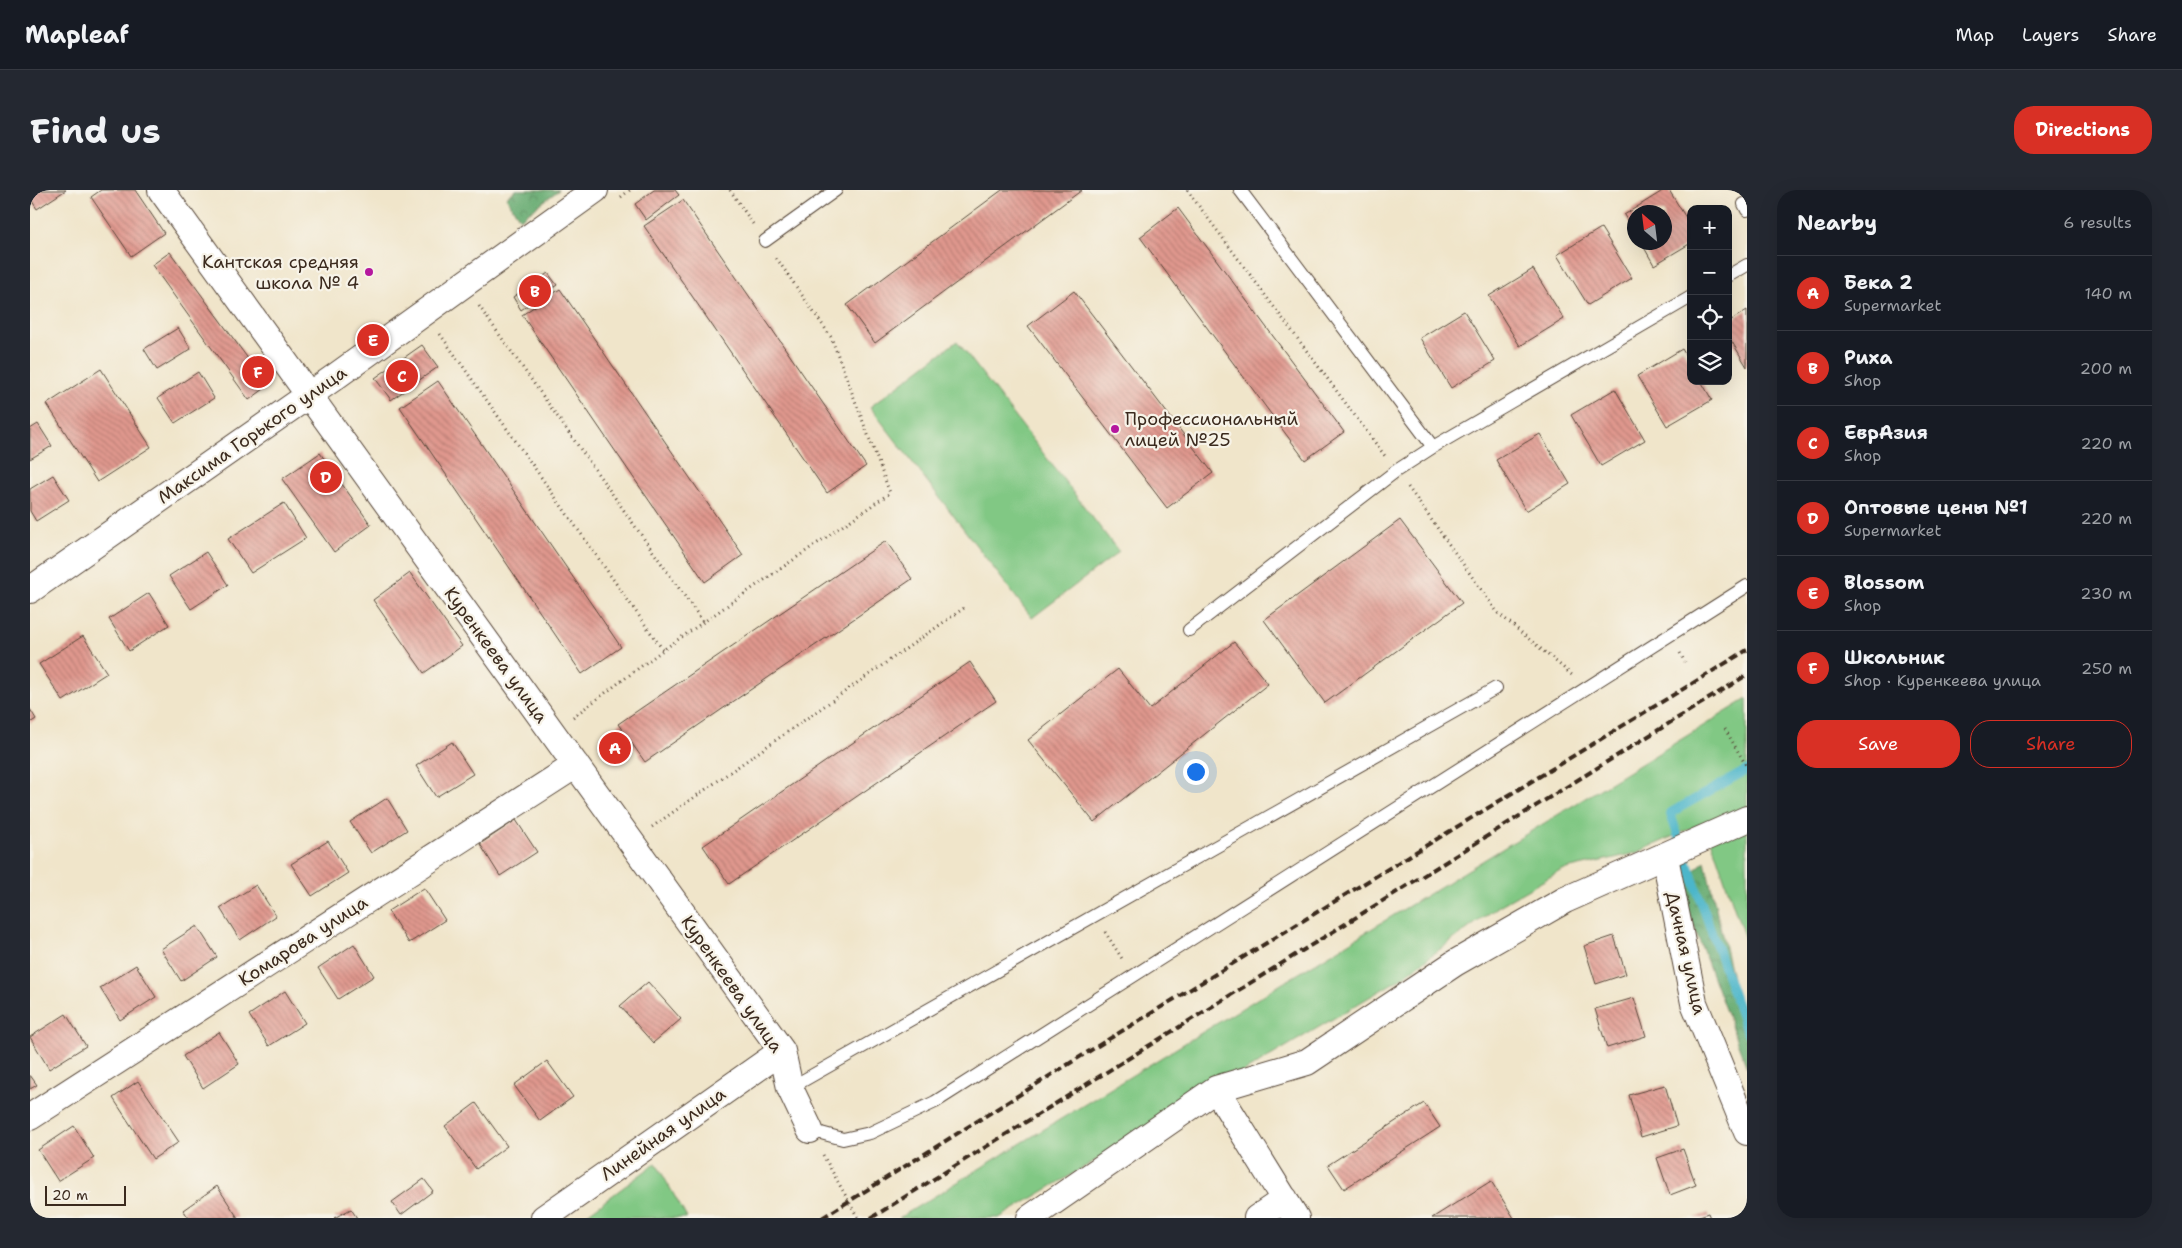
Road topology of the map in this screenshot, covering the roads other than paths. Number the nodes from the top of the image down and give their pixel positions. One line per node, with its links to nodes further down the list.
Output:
1 (162, 190): 9 (street, Куренкеева улица)
2 (595, 190): 9 (street, Максима Горького улица)
3 (836, 190): 5 (lane)
4 (1240, 190): 10 (lane)
5 (765, 241)
6 (1747, 265): 7 (lane)
7 (1732, 274)
8 (1687, 299): 10 (lane)
9 (308, 394): 12 (street, Максима Горького улица); 15 (street, Куренкеева улица)
10 (1433, 447): 13 (lane)
11 (1747, 586): 22 (lane)
12 (30, 590)
13 (1189, 630)
14 (1496, 688): 19 (lane)
15 (576, 765): 18 (street, Куренкеева улица); 21 (street, Комарова улица)
16 (1747, 819): 17 (street)
17 (1665, 857): 20 (street); 23 (street, Дачная улица)
18 (782, 1050): 19 (street, Куренкеева улица); 25 (street, Линейная улица)
19 (790, 1088): 22 (street, Куренкеева улица)
20 (1216, 1089): 24 (street); 26 (street)
21 (30, 1117)
22 (810, 1130)
23 (1747, 1132)
24 (1291, 1209): 27 (street)
25 (544, 1218)
26 (1030, 1218)
27 (1257, 1218)

